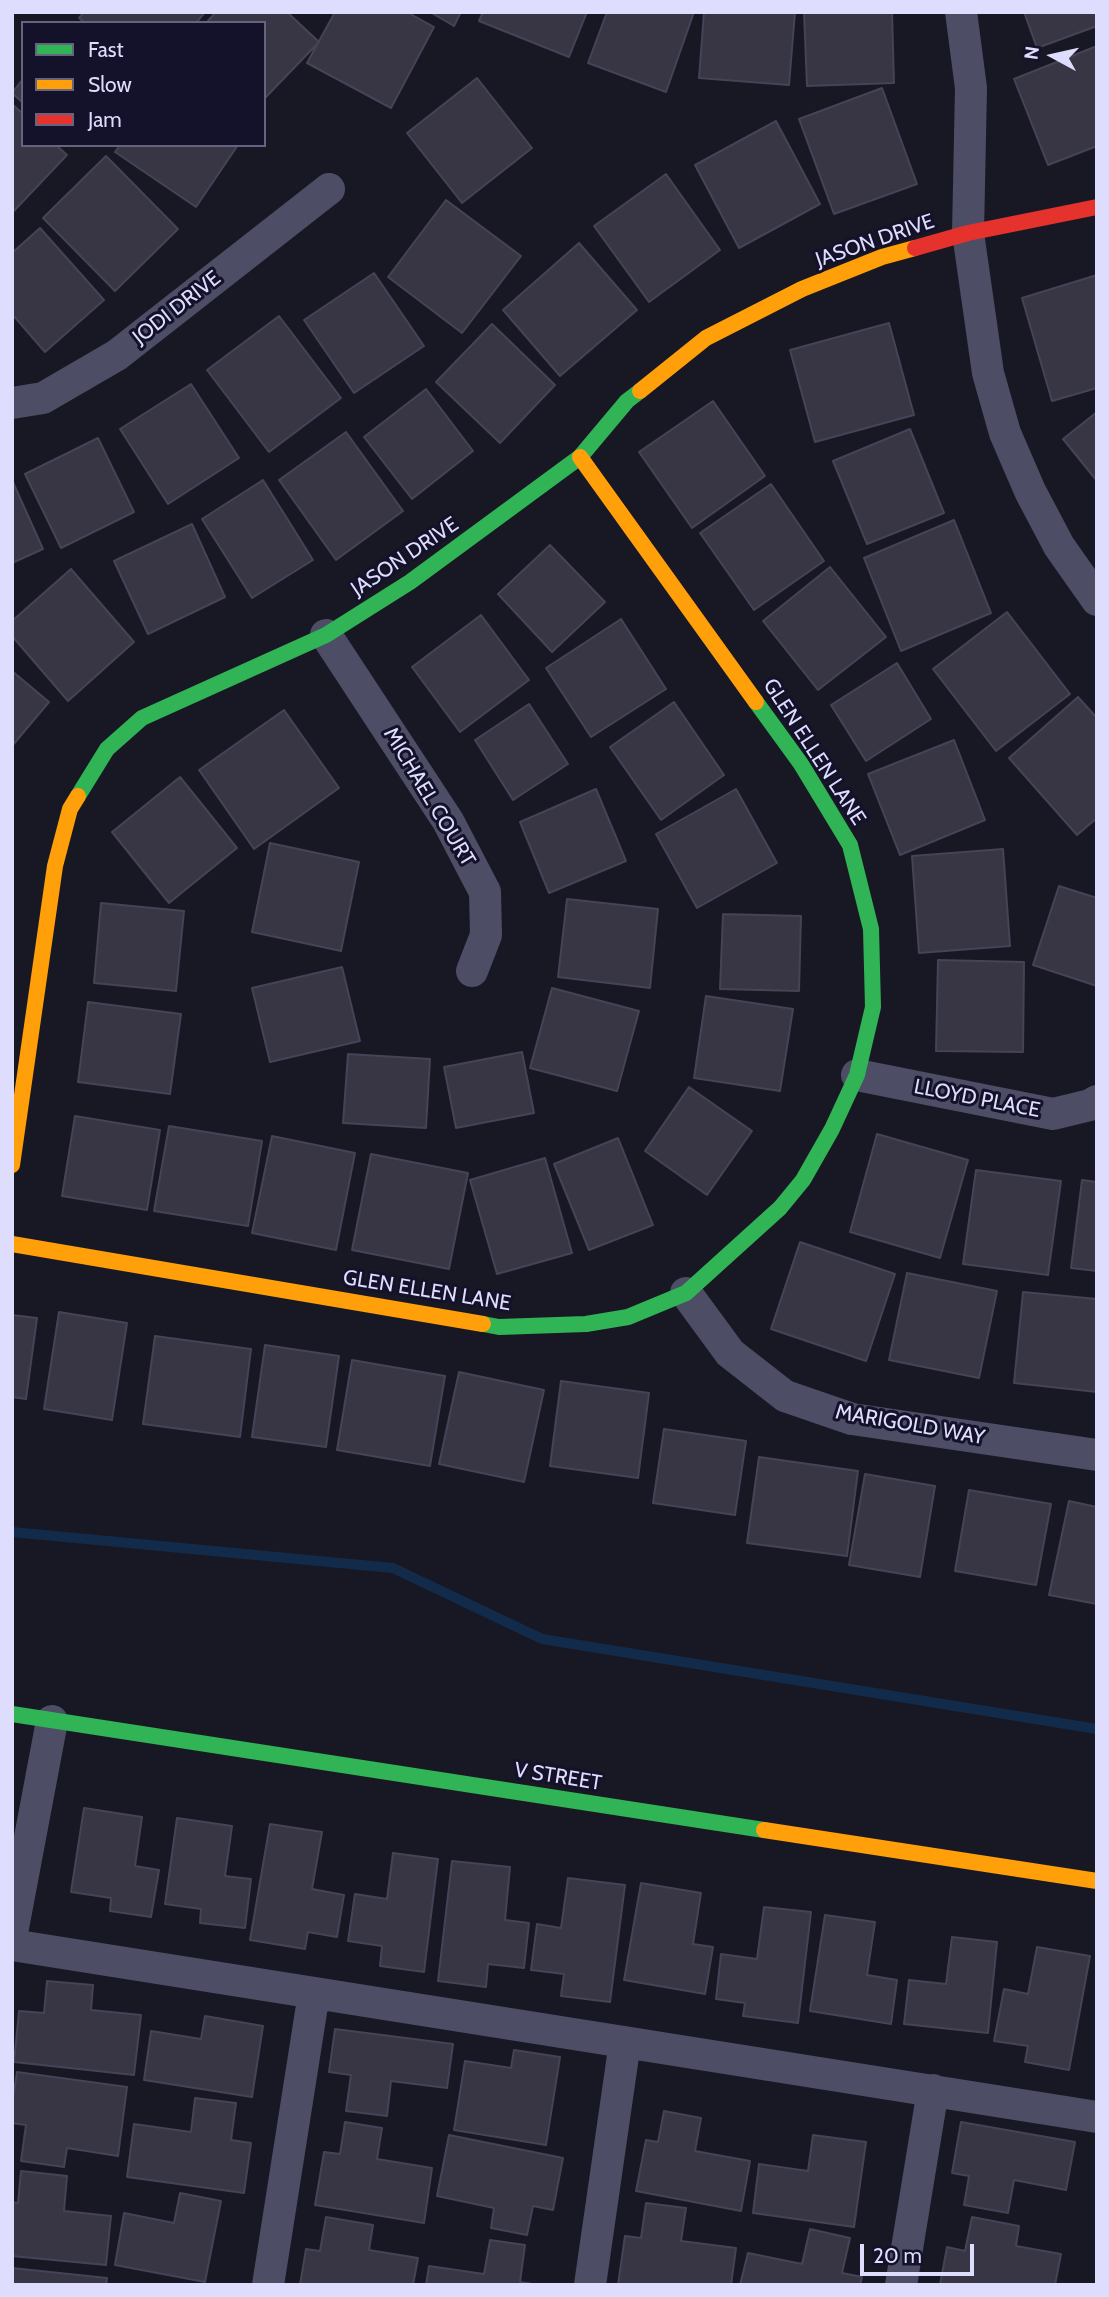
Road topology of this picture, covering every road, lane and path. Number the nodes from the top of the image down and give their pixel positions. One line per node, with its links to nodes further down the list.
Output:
1 (961, 12): 4 (street)
2 (329, 189): 5 (street, JODI DRIVE)
3 (1097, 207): 4 (street, JASON DRIVE)
4 (968, 233): 6 (street, JASON DRIVE); 7 (street)
5 (12, 403)
6 (580, 457): 8 (street, JASON DRIVE); 10 (street, GLEN ELLEN LANE)
7 (1097, 600)
8 (326, 635): 9 (street, MICHAEL COURT); 12 (street, JASON DRIVE)
9 (472, 971)
10 (856, 1075): 11 (street, LLOYD PLACE); 14 (street, GLEN ELLEN LANE)
11 (1097, 1101)
12 (12, 1165)
13 (12, 1244): 14 (street, GLEN ELLEN LANE)
14 (687, 1293): 15 (street, MARIGOLD WAY)
15 (1097, 1455)
16 (12, 1714): 17 (street, V STREET)
17 (52, 1721): 18 (street, V STREET); 19 (street)
18 (1097, 1881)
19 (12, 1933)
20 (12, 1945): 21 (street)
21 (314, 1993): 22 (street); 25 (street)
22 (625, 2042): 23 (street); 26 (street)
23 (933, 2090): 24 (street); 27 (street)
24 (1097, 2117)
25 (268, 2285)
26 (590, 2285)
27 (901, 2285)

